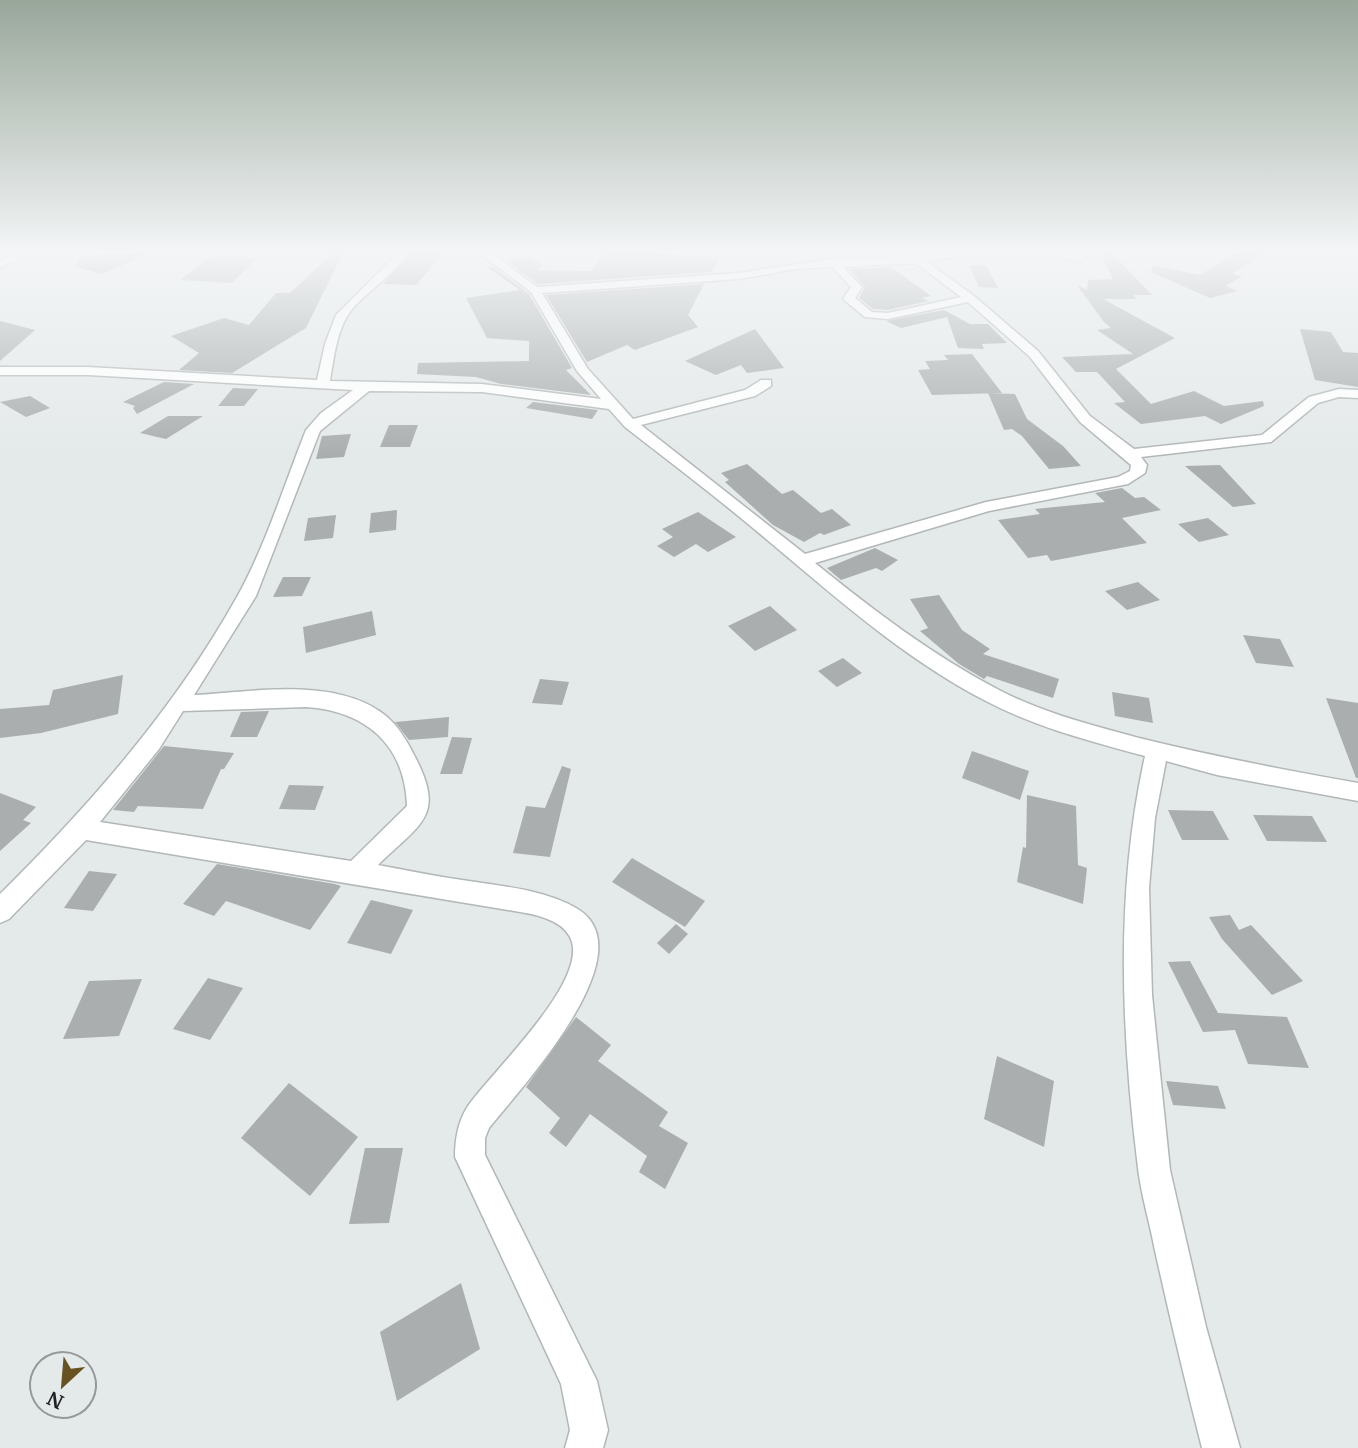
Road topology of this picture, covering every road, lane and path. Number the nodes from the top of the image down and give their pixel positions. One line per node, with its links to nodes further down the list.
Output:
1 (341, 321): 6 (street)
2 (553, 321): 9 (street)
3 (996, 321): 11 (street)
4 (0, 371): 6 (street)
5 (766, 383): 10 (street)
6 (323, 385): 7 (street)
7 (366, 387): 9 (street); 13 (street)
8 (1358, 394): 11 (street)
9 (613, 405): 10 (street)
10 (630, 424): 12 (street)
11 (1131, 454): 12 (street)
12 (802, 561): 14 (street)
13 (177, 704): 16 (street); 17 (street)
14 (1157, 751): 15 (street); 20 (street)
15 (1358, 792)
16 (81, 829): 17 (street); 18 (street)
17 (357, 871): 19 (street)
18 (0, 911)
19 (584, 1448)
20 (1221, 1448)

